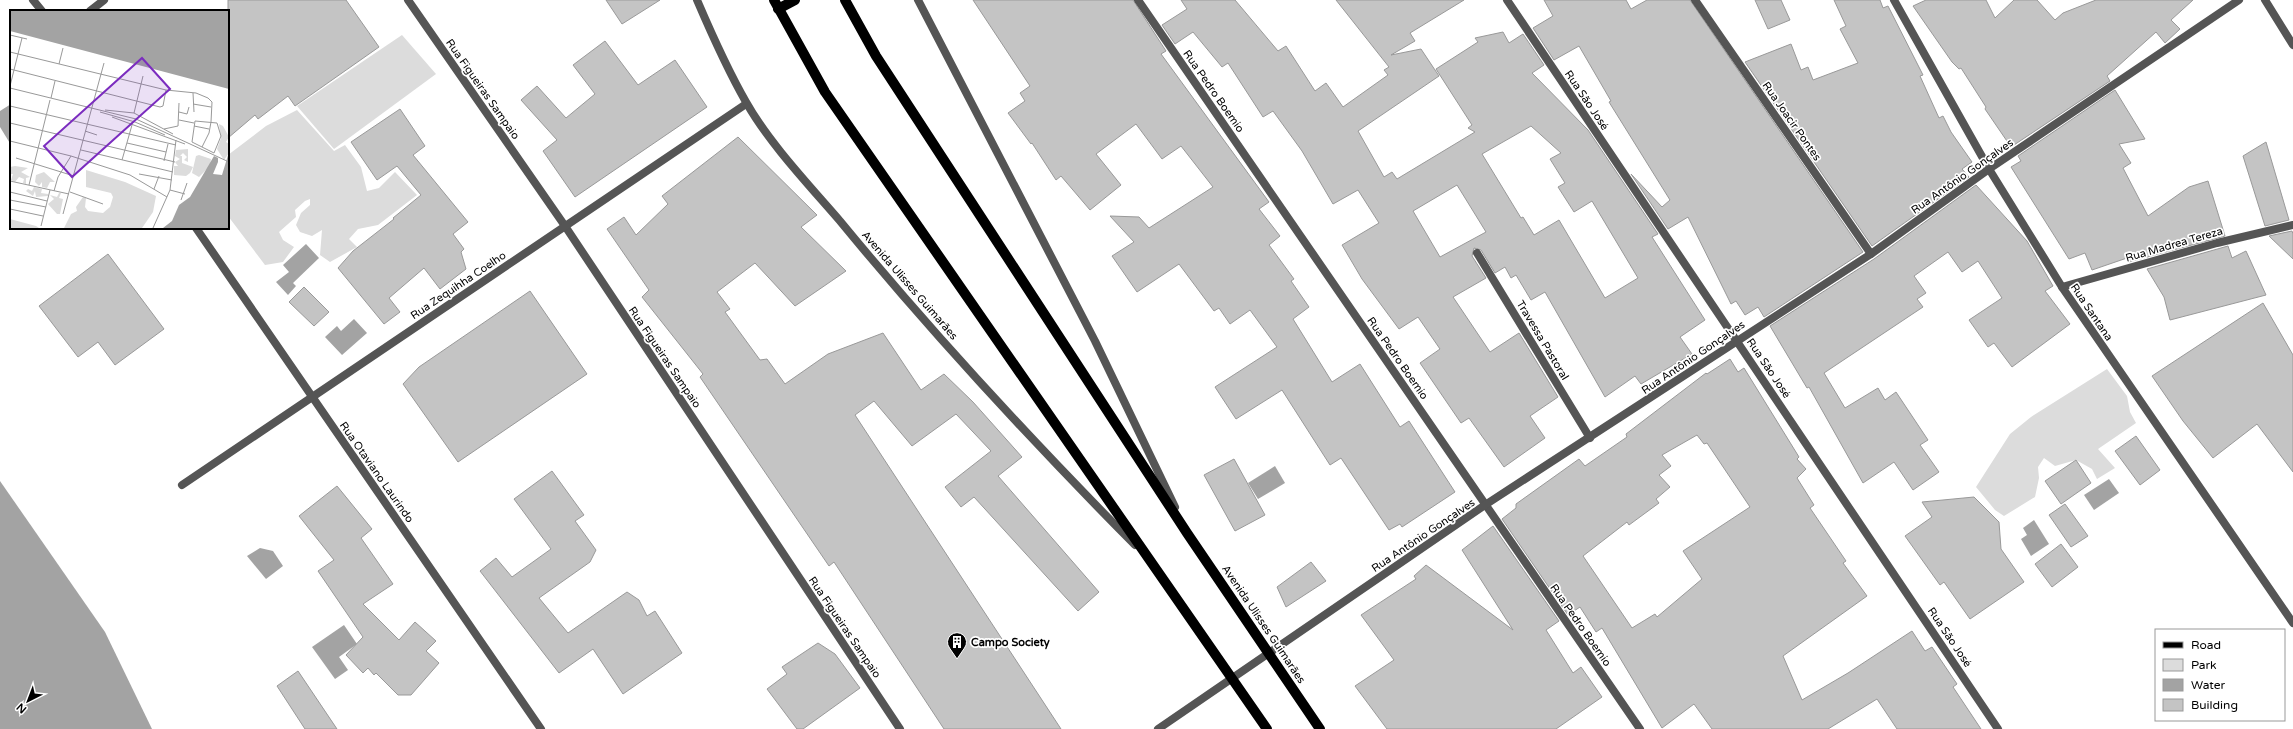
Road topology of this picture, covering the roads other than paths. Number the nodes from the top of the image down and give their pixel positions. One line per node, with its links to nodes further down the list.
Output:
1 (33, 0): 15 (street)
2 (104, 0): 16 (street)
3 (408, 0): 21 (street, Rua Figueiras Sampaio)
4 (697, 0): 18 (street, Avenida Ulisses Guimarães)
5 (795, 0): 14 (main road)
6 (845, 0): 31 (main road, Avenida Ulisses Guimarães)
7 (918, 0): 31 (street, Avenida Ulisses Guimarães)
8 (1138, 0): 30 (street, Rua Pedro Boemio)
9 (1507, 0): 26 (street, Rua São José)
10 (1695, 0): 24 (street, Rua Joacir Pontes)
11 (1894, 0): 19 (street, Rua Santana)
12 (2239, 0): 19 (street, Rua Antônio Gonçalves)
13 (2266, 0): 17 (street)
14 (776, 5): 32 (main road, Avenida Ulisses Guimarães)
15 (41, 10)
16 (91, 10)
17 (2293, 45)
18 (746, 104): 21 (street, Rua Zequihha Coelho); 32 (street, Avenida Ulisses Guimarães)
19 (1989, 169): 24 (street, Rua Antônio Gonçalves); 25 (street, Rua Santana)
20 (2293, 225): 25 (street, Rua Madrea Tereza)
21 (565, 226): 27 (street, Rua Zequihha Coelho); 37 (street, Rua Figueiras Sampaio)
22 (197, 229): 27 (street, Rua Otaviano Laurindo)
23 (1477, 253): 28 (street, Travessa Pastoral)
24 (1871, 254): 26 (street, Rua Antônio Gonçalves)
25 (2062, 287): 33 (street, Rua Santana)
26 (1737, 341): 28 (street, Rua Antônio Gonçalves); 42 (street, Rua São José)
27 (312, 397): 29 (street, Rua Zequihha Coelho); 36 (street, Rua Otaviano Laurindo)
28 (1590, 438): 30 (street, Rua Antônio Gonçalves)
29 (182, 485)
30 (1486, 505): 34 (street, Rua Antônio Gonçalves); 41 (street, Rua Pedro Boemio)
31 (1187, 533): 34 (main road, Avenida Ulisses Guimarães)
32 (1146, 555): 35 (main road, Avenida Ulisses Guimarães)
33 (2293, 623)
34 (1269, 653): 35 (street, Rua Antônio Gonçalves); 40 (main road, Avenida Ulisses Guimarães)
35 (1233, 678): 38 (street, Rua Antônio Gonçalves); 39 (main road, Avenida Ulisses Guimarães)
36 (541, 729)
37 (900, 729)
38 (1158, 729)
39 (1268, 729)
40 (1320, 729)
41 (1640, 729)
42 (1998, 729)

